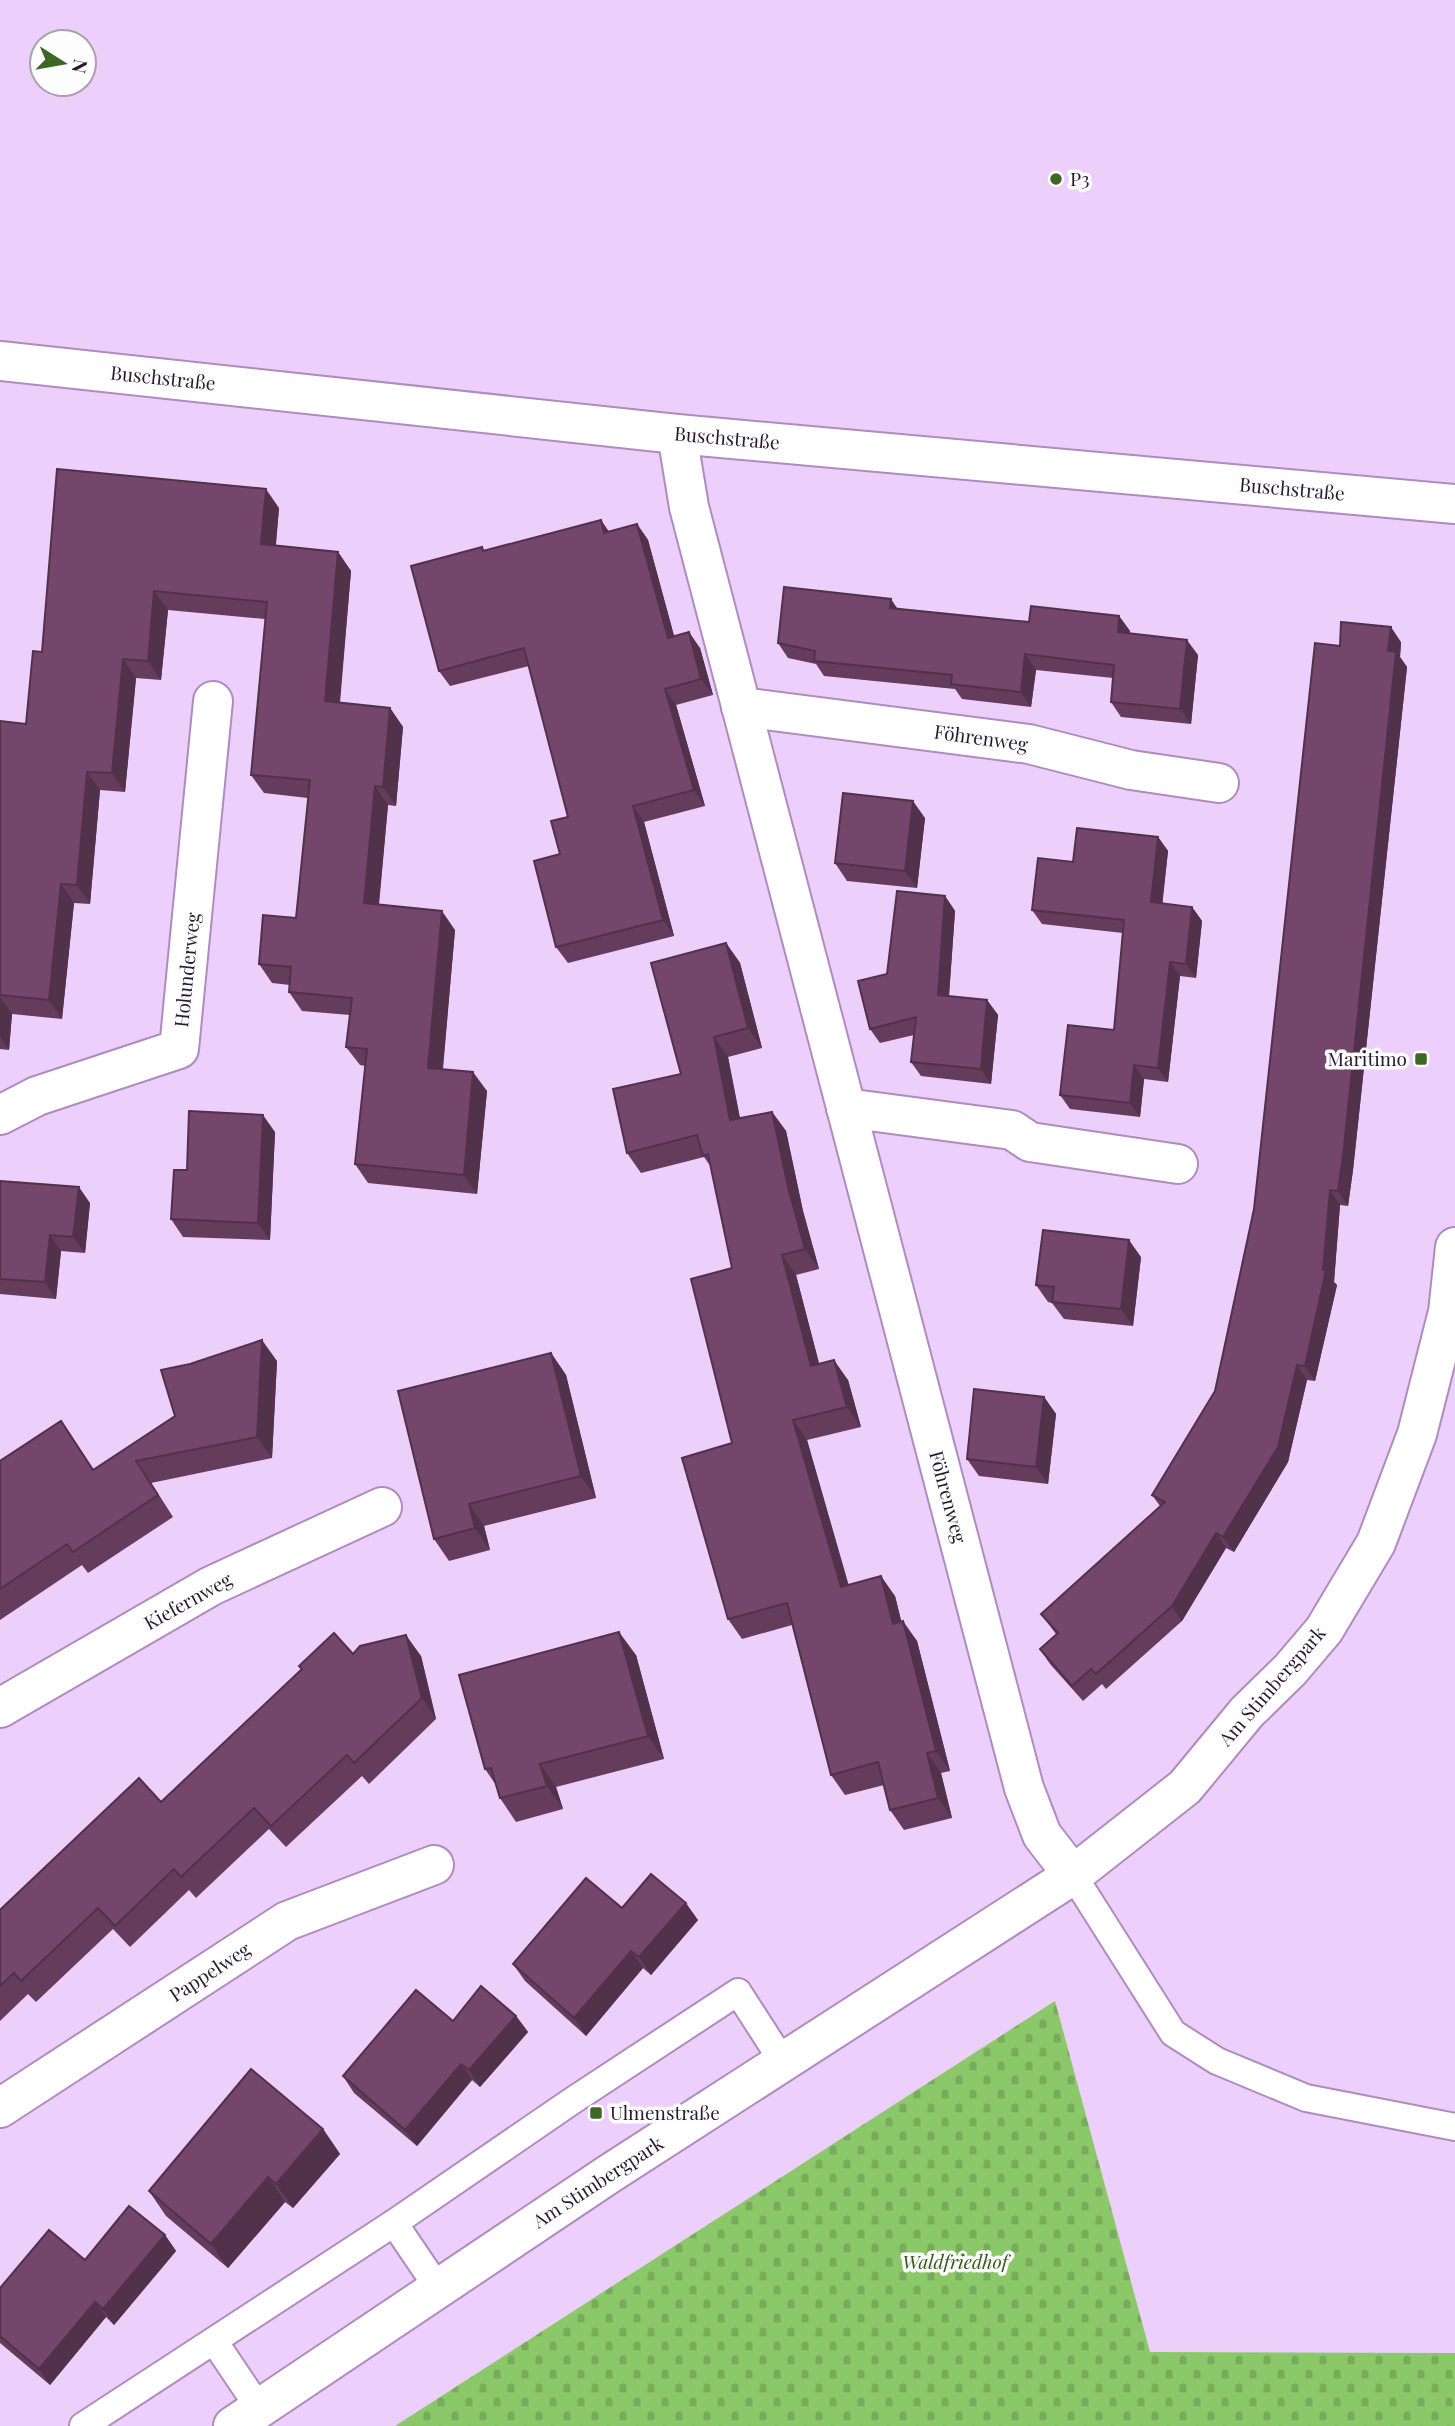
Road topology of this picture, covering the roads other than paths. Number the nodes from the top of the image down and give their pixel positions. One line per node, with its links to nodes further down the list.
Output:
1 (0, 361): 2 (street, Buschstraße)
2 (677, 434): 3 (street, Buschstraße); 5 (street, Föhrenweg)
3 (1455, 503)
4 (214, 701): 8 (street, Holunderweg)
5 (741, 707): 6 (street, Föhrenweg); 7 (street, Föhrenweg)
6 (1219, 783)
7 (846, 1108): 9 (street); 14 (street, Föhrenweg)
8 (0, 1115)
9 (1178, 1164)
10 (1455, 1247): 14 (street, Am Stimbergpark)
11 (383, 1507): 12 (street, Kiefernweg)
12 (0, 1708)
13 (434, 1865): 16 (street, Pappelweg)
14 (1073, 1875): 15 (street, Am Stimbergpark); 17 (lane)
15 (783, 2062): 18 (lane); 19 (street, Am Stimbergpark)
16 (0, 2108)
17 (1455, 2127)
18 (394, 2223): 19 (lane); 20 (lane)
19 (438, 2288): 21 (street, Am Stimbergpark)
20 (214, 2341): 21 (lane); 22 (lane)
21 (246, 2417)
22 (83, 2426)

